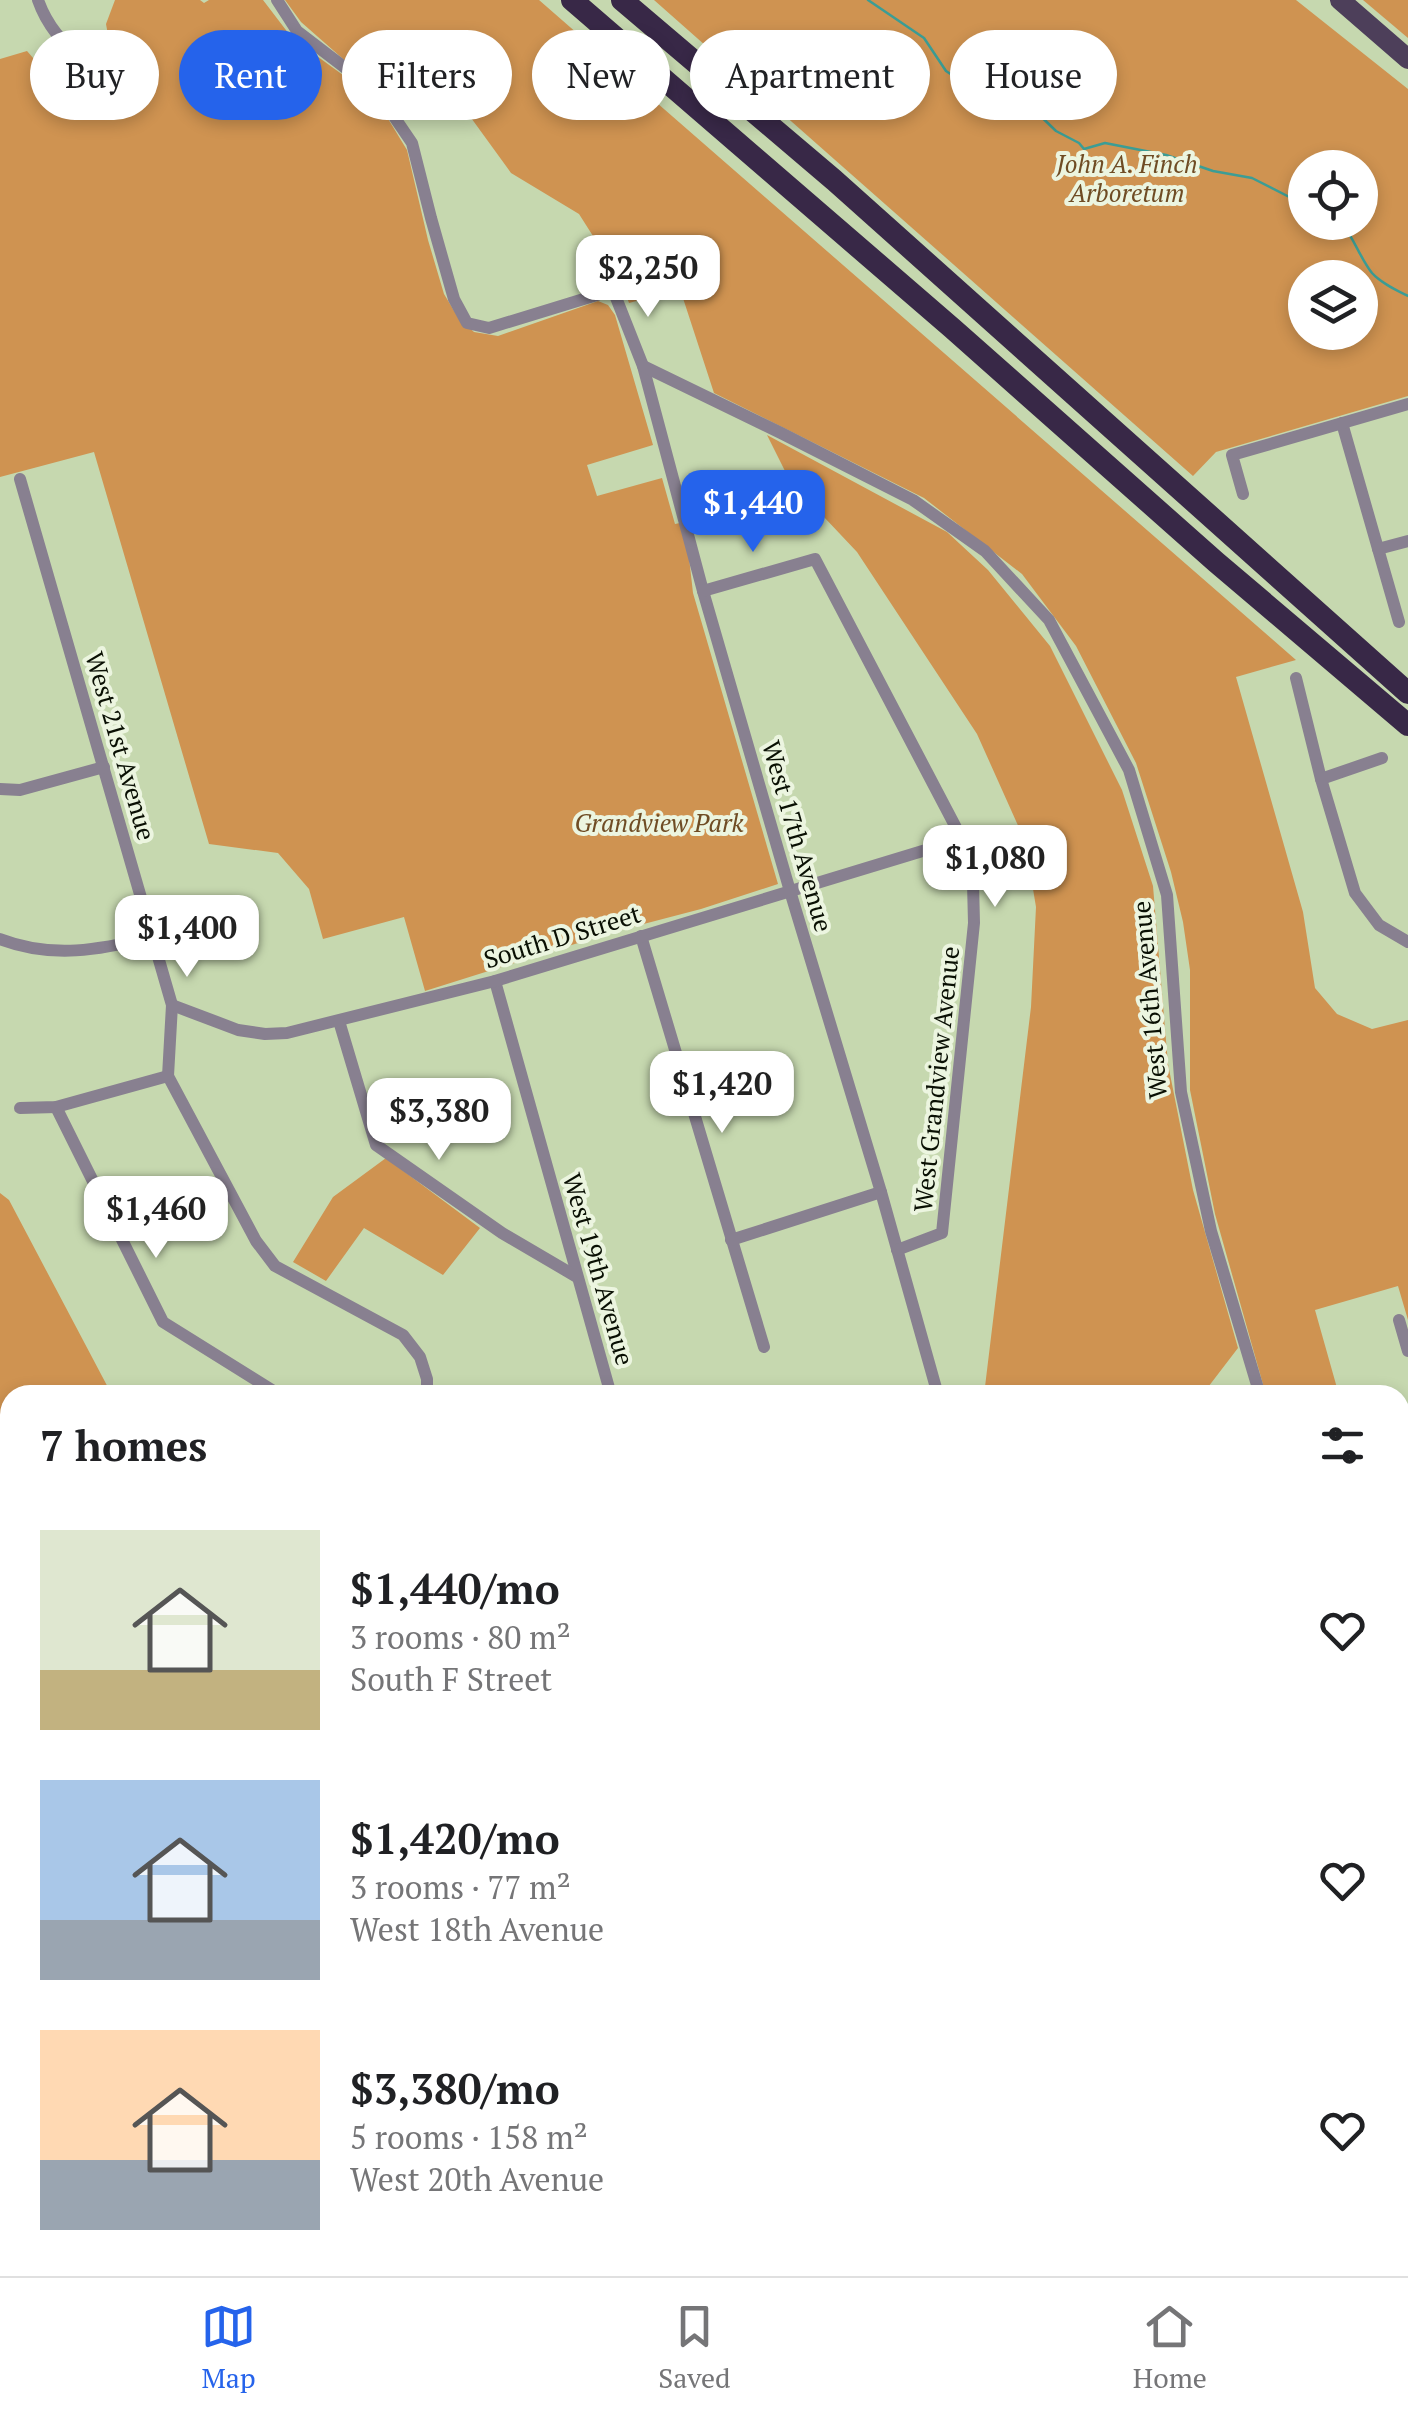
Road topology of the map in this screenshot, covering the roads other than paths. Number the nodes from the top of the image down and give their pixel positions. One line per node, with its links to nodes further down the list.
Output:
1 (38, 0): 6 (street)
2 (276, 0): 8 (street, West 17th Avenue)
3 (572, 0): 19 (highway)
4 (622, 0): 18 (highway)
5 (1340, 0): 7 (main road)
6 (52, 30)
7 (1408, 59)
8 (643, 366): 15 (street, West 17th Avenue); 47 (street, West 16th Avenue)
9 (1408, 404): 10 (street)
10 (1342, 423): 12 (street); 14 (street)
11 (20, 479): 21 (street, West 21st Avenue)
12 (1243, 494)
13 (1408, 542): 14 (street)
14 (1378, 549): 16 (street)
15 (703, 591): 24 (street, West Grandview Avenue); 25 (street, West 17th Avenue)
16 (1398, 622)
17 (1296, 678): 22 (street)
18 (1408, 693)
19 (1408, 725)
20 (1382, 758): 22 (street)
21 (104, 767): 23 (street); 27 (street, West 21st Avenue)
22 (1321, 779): 29 (street)
23 (0, 789)
24 (962, 839): 25 (street, South D Street); 38 (street, West Grandview Avenue)
25 (790, 890): 26 (street, South D Street); 36 (street, West 17th Avenue)
26 (641, 936): 30 (street, South D Street); 37 (street)
27 (152, 937): 28 (street); 31 (street, West 21st Avenue)
28 (0, 939)
29 (1408, 942)
30 (495, 981): 32 (street, South D Street); 39 (street, West 19th Avenue)
31 (172, 1004): 32 (street, South D Street); 33 (street, West 21st Avenue)
32 (339, 1021): 39 (street)
33 (168, 1076): 34 (street); 44 (street)
34 (56, 1107): 35 (street); 43 (street)
35 (20, 1108)
36 (881, 1192): 37 (street); 38 (street, West 17th Avenue)
37 (731, 1240): 41 (street)
38 (897, 1250): 46 (street, West 17th Avenue)
39 (577, 1277): 45 (street, West 19th Avenue)
40 (1399, 1320): 42 (street)
41 (764, 1347)
42 (1408, 1350)
43 (264, 1385)
44 (427, 1385)
45 (608, 1385)
46 (935, 1385)
47 (1257, 1385)

